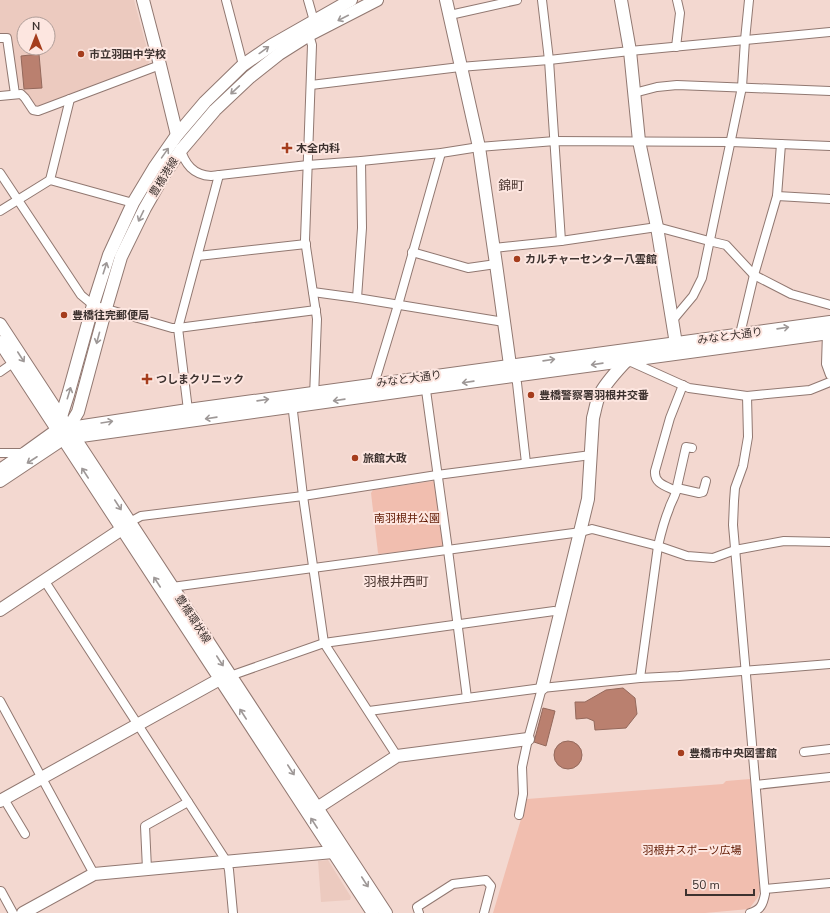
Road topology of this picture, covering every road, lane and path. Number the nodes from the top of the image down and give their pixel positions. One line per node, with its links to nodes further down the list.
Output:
1 (143, 0): 21 (street)
2 (226, 0): 22 (street)
3 (308, 0): 13 (street)
4 (351, 0): 13 (street, 豊橋港線)
5 (377, 0): 15 (street, 豊橋港線, one-way to 15)
6 (446, 0): 12 (street)
7 (517, 0): 12 (street)
8 (542, 0): 20 (street)
9 (621, 0): 19 (street)
10 (677, 0): 18 (street)
11 (749, 0): 17 (street)
12 (450, 15): 23 (street)
13 (314, 21): 22 (street, 豊橋港線, one-way to 13)
14 (830, 32): 17 (street)
15 (310, 35): 24 (street); 38 (street, 豊橋港線, one-way to 38)
16 (0, 38): 28 (street)
17 (744, 40): 18 (street); 25 (street)
18 (676, 47): 19 (street)
19 (630, 50): 20 (street); 27 (street)
20 (549, 60): 23 (street); 32 (street)
21 (160, 66): 30 (street); 31 (street)
22 (243, 66): 31 (street, 豊橋港線)
23 (460, 66): 24 (street); 37 (street)
24 (311, 85): 41 (street)
25 (742, 87): 26 (street); 27 (street); 34 (street)
26 (830, 91)
27 (634, 93): 33 (street)
28 (15, 94): 29 (street); 30 (street)
29 (0, 96)
30 (70, 99): 44 (street)
31 (177, 135): 38 (street); 48 (street, 豊橋港線, one-way to 31)
32 (555, 141): 33 (street); 37 (street); 51 (street)
33 (639, 141): 34 (street); 50 (street)
34 (731, 142): 35 (street); 52 (street)
35 (781, 144): 36 (street); 45 (street)
36 (830, 146)
37 (479, 147): 39 (street); 54 (street)
38 (181, 150): 43 (street); 63 (street, 豊橋港線, one-way to 63)
39 (441, 153): 40 (street); 55 (street)
40 (361, 162): 41 (street); 60 (street)
41 (308, 165): 43 (street); 53 (street)
42 (0, 173): 46 (street)
43 (219, 175): 56 (street)
44 (50, 180): 46 (street); 48 (street)
45 (777, 196): 47 (street); 58 (street)
46 (18, 199): 49 (street); 61 (street)
47 (830, 199)
48 (133, 203): 61 (street, 豊橋港線, one-way to 48)
49 (0, 211)
50 (657, 227): 51 (street); 52 (street); 66 (street)
51 (561, 241): 54 (street)
52 (709, 241): 58 (street); 66 (street)
53 (306, 244): 56 (street); 59 (street)
54 (494, 248): 57 (street)
55 (412, 252): 57 (street); 62 (street)
56 (198, 256): 69 (street)
57 (496, 264): 67 (street)
58 (754, 275): 65 (street); 70 (street)
59 (314, 292): 60 (street); 64 (street)
60 (357, 298): 62 (street)
61 (93, 305): 63 (street); 86 (street, 豊橋港線, one-way to 61)
62 (398, 305): 67 (street); 80 (street)
63 (106, 308): 69 (street); 87 (street, 豊橋港線, one-way to 87)
64 (316, 310): 69 (street); 83 (street)
65 (829, 318): 70 (street, みなと大通り, one-way to 65); 72 (street, みなと大通り); 77 (street)
66 (672, 321): 72 (street)
67 (504, 322): 75 (street)
68 (0, 324): 86 (street, one-way to 86)
69 (178, 328): 85 (street)
70 (740, 334): 72 (street, みなと大通り)
71 (0, 342): 74 (street, 豊橋環状線)
72 (676, 348): 73 (street, みなと大通り); 75 (street, みなと大通り, one-way to 72)
73 (627, 360): 75 (street, みなと大通り, one-way to 75); 81 (street); 91 (street)
74 (13, 363): 76 (street); 87 (street, 豊橋環状線)
75 (512, 370): 78 (street, みなと大通り); 92 (street)
76 (0, 372)
77 (830, 375)
78 (424, 382): 80 (street, みなと大通り); 83 (street, みなと大通り, one-way to 83); 94 (street)
79 (830, 382): 82 (street)
80 (374, 384): 83 (street, みなと大通り)
81 (683, 385): 82 (street); 97 (street)
82 (747, 396): 104 (street)
83 (314, 398): 84 (street, みなと大通り)
84 (291, 401): 85 (street, みなと大通り, one-way to 84); 87 (street, みなと大通り, one-way to 87); 98 (street)
85 (188, 410): 87 (street, みなと大通り, one-way to 85)
86 (61, 417): 87 (street, 豊橋港線)
87 (66, 434): 90 (street, みなと大通り); 95 (street, みなと大通り, one-way to 95); 99 (street, 豊橋環状線)
88 (692, 448): 97 (street)
89 (0, 453): 90 (street)
90 (25, 453): 93 (street, みなと大通り)
91 (591, 455): 92 (street); 100 (street)
92 (526, 463): 94 (street)
93 (0, 470)
94 (437, 475): 98 (street); 103 (street)
95 (0, 481)
96 (706, 481): 97 (street)
97 (677, 489): 102 (street)
98 (303, 496): 99 (street); 105 (street)
99 (126, 525): 106 (street); 107 (street, 豊橋環状線); 114 (street, 豊橋環状線, one-way to 99)
100 (581, 532): 102 (street); 103 (street); 109 (street)
101 (830, 542): 104 (street)
102 (658, 546): 104 (street); 115 (street)
103 (448, 550): 105 (street); 110 (street)
104 (735, 550): 113 (street)
105 (313, 568): 107 (street); 111 (street)
106 (44, 580): 108 (street); 120 (street)
107 (172, 588): 114 (street, 豊橋環状線, one-way to 114)
108 (0, 610)
109 (560, 613): 110 (street); 116 (street)
110 (457, 625): 111 (street); 117 (street)
111 (324, 643): 114 (street); 119 (street)
112 (830, 664): 113 (street)
113 (746, 670): 115 (street); 127 (street)
114 (225, 678): 120 (street); 130 (street, 豊橋環状線, one-way to 130); 133 (street, 豊橋環状線, one-way to 114)
115 (640, 678): 116 (street)
116 (542, 688): 117 (street); 121 (street)
117 (467, 698): 119 (street)
118 (0, 701): 125 (street)
119 (369, 711): 124 (street)
120 (138, 724): 125 (street); 129 (street)
121 (528, 739): 124 (street); 131 (street)
122 (830, 750): 123 (street)
123 (804, 752)
124 (397, 756): 130 (street)
125 (42, 777): 128 (street); 136 (street)
126 (830, 777): 127 (street)
127 (756, 785): 138 (street)
128 (2, 800): 132 (street)
129 (188, 802): 134 (street); 135 (street)
130 (317, 808): 133 (street, 豊橋環状線)
131 (519, 815)
132 (24, 834)
133 (338, 853): 134 (street); 143 (street, 豊橋環状線); 144 (street, 豊橋環状線, one-way to 144)
134 (227, 862): 135 (street); 142 (street)
135 (147, 869): 136 (street)
136 (94, 874): 141 (street)
137 (830, 883): 138 (street)
138 (765, 889): 147 (street)
139 (0, 891): 140 (street)
140 (13, 913)
141 (23, 913)
142 (233, 913)
143 (373, 913)
144 (386, 913)
145 (419, 913): 146 (street)
146 (484, 913)
147 (750, 913)

